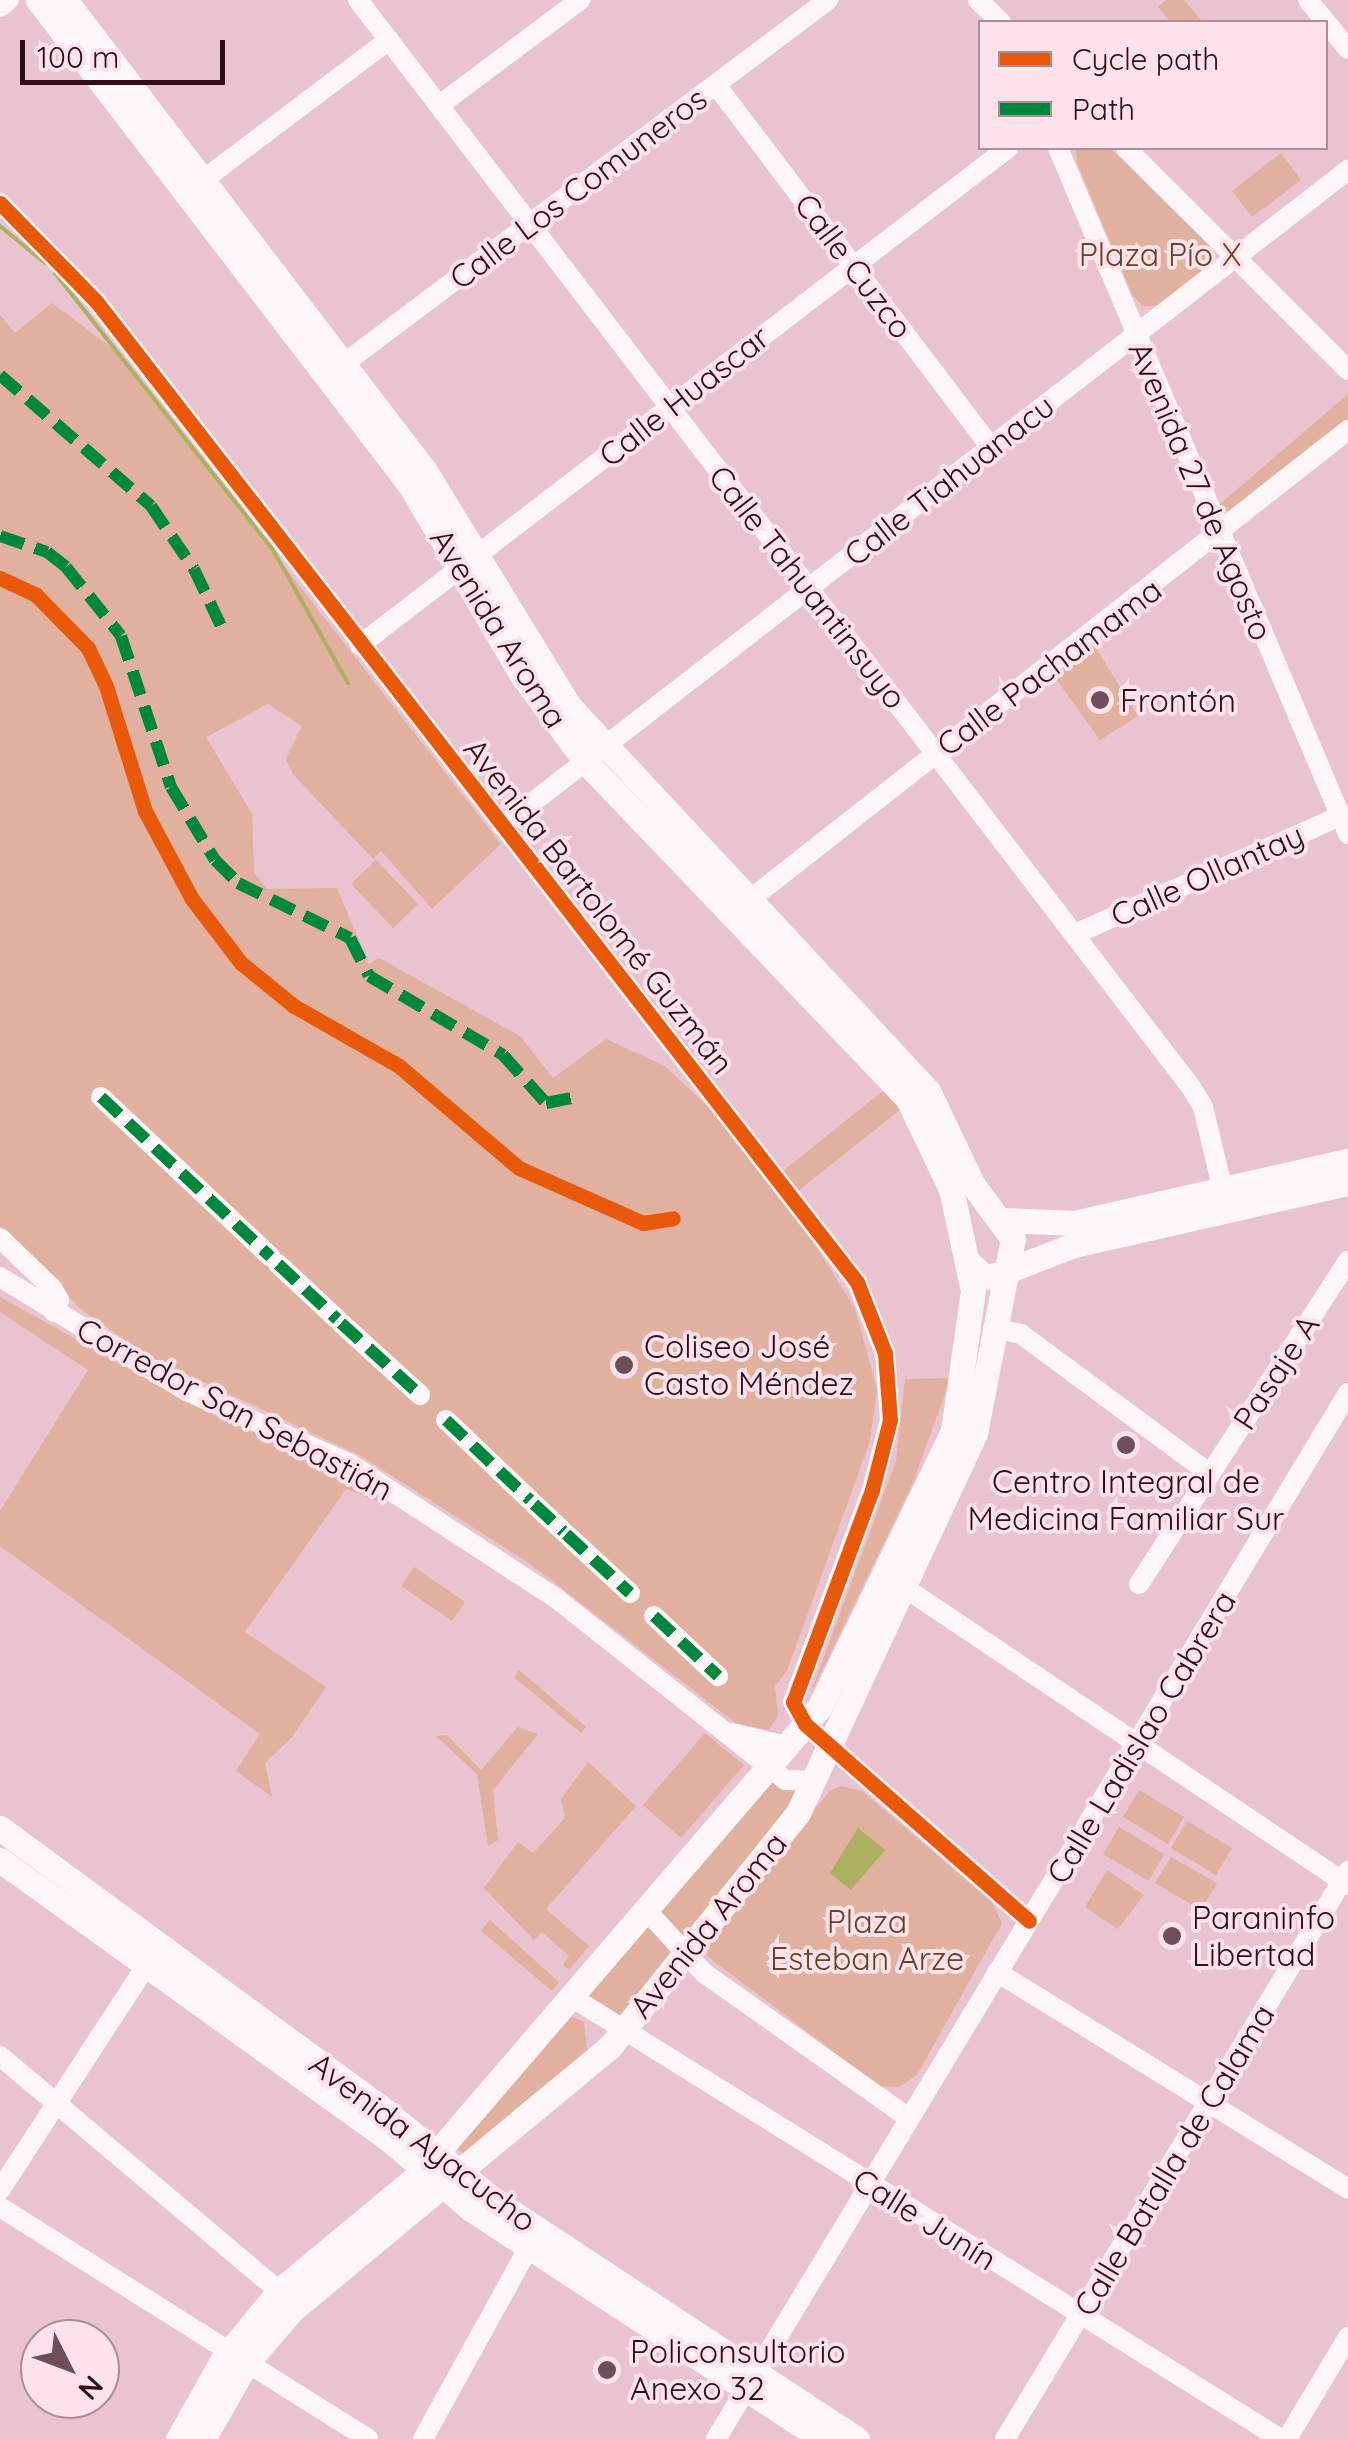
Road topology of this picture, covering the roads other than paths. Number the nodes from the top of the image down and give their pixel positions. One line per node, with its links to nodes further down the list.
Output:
1 (10, 0): 9 (street)
2 (38, 0): 27 (main road, Avenida Aroma)
3 (65, 0): 21 (main road, Avenida Aroma)
4 (358, 0): 13 (street, Calle Tahuantinsuyo)
5 (580, 0): 16 (street)
6 (828, 0): 15 (street, Calle Los Comuneros)
7 (978, 0): 10 (street)
8 (1308, 0): 11 (street)
9 (0, 7)
10 (999, 20)
11 (1324, 20)
12 (1328, 24): 14 (street)
13 (389, 40): 16 (street, Calle Tahuantinsuyo); 21 (street)
14 (1348, 49)
15 (716, 85): 23 (street, Calle Los Comuneros); 25 (street, Calle Cuzco)
16 (441, 104): 23 (street, Calle Tahuantinsuyo)
17 (1005, 150): 25 (street, Calle Huascar)
18 (1128, 150): 24 (street)
19 (1064, 153): 26 (street, Avenida 27 de Agosto)
20 (1348, 170): 24 (street, Calle Tiahuanacu)
21 (203, 180): 27 (main road, Avenida Aroma)
22 (0, 203): 35 (street, Avenida Bartolomé Guzmán)
23 (532, 222): 27 (street, Calle Los Comuneros); 29 (street, Calle Tahuantinsuyo)
24 (1235, 257): 26 (street, Calle Tiahuanacu); 28 (street)
25 (854, 266): 29 (street, Calle Huascar); 31 (street, Calle Cuzco)
26 (1135, 335): 31 (street, Calle Tiahuanacu); 32 (street, Avenida 27 de Agosto)
27 (336, 370): 33 (main road, Avenida Aroma)
28 (1348, 370)
29 (670, 407): 33 (street, Calle Huascar); 34 (street, Calle Tahuantinsuyo)
30 (1348, 430): 32 (street, Calle Pachamama)
31 (991, 446): 34 (street, Calle Tiahuanacu)
32 (1221, 536): 36 (street, Calle Pachamama); 38 (street, Avenida 27 de Agosto)
33 (469, 561): 35 (street, Calle Huascar); 37 (main road, Avenida Aroma)
34 (808, 588): 36 (street, Calle Tahuantinsuyo); 37 (street, Calle Tiahuanacu)
35 (360, 644): 39 (street, Avenida Bartolomé Guzmán)
36 (936, 752): 40 (street, Calle Pachamama); 41 (street, Calle Tahuantinsuyo)
37 (594, 755): 39 (street, Calle Tiahuanacu); 40 (main road, Avenida Aroma); 48 (main road, Avenida Aroma)
38 (1343, 813): 41 (street, Calle Ollantay)
39 (502, 826): 61 (street, Avenida Bartolomé Guzmán)
40 (748, 901): 46 (main road, Avenida Aroma)
41 (1075, 934): 45 (street, Calle Tahuantinsuyo)
42 (101, 1097): 60 (street)
43 (1348, 1161): 45 (main road)
44 (1348, 1183): 50 (main road)
45 (1222, 1191): 46 (main road)
46 (1000, 1218): 48 (main road); 50 (main road)
47 (0, 1238): 54 (street)
48 (967, 1253): 50 (main road); 61 (main road, Avenida Aroma)
49 (1348, 1260): 57 (street, Pasaje A)
50 (1007, 1272): 55 (main road, Avenida Aroma)
51 (0, 1277): 53 (street, Corredor San Sebastián)
52 (0, 1292): 53 (street, Corredor San Sebastián)
53 (34, 1300): 54 (street, Corredor San Sebastián)
54 (54, 1312): 62 (street, Corredor San Sebastián)
55 (993, 1328): 57 (street); 59 (main road, Avenida Aroma)
56 (1348, 1392): 65 (street, Calle Ladislao Cabrera)
57 (1210, 1474): 58 (street, Pasaje A)
58 (1139, 1584)
59 (904, 1588): 63 (main road, Avenida Aroma); 65 (street)
60 (718, 1676)
61 (806, 1724): 63 (street); 64 (main road, Avenida Aroma)
62 (726, 1731): 64 (street, Corredor San Sebastián); 66 (street, Corredor San Sebastián)
63 (832, 1745): 67 (main road, Avenida Aroma); 72 (street)
64 (786, 1746): 66 (main road, Avenida Aroma)
65 (1138, 1746): 70 (street); 72 (street, Calle Ladislao Cabrera)
66 (768, 1766): 67 (street, Corredor San Sebastián); 71 (main road, Avenida Aroma)
67 (816, 1781): 73 (main road, Avenida Aroma)
68 (0, 1828): 74 (main road, Avenida Ayacucho)
69 (0, 1860): 74 (main road, Avenida Ayacucho)
70 (1346, 1879): 80 (street, Calle Batalla de Calama)
71 (645, 1909): 73 (street); 76 (main road, Avenida Aroma)
72 (1029, 1921): 75 (street, Calle Ladislao Cabrera)
73 (686, 1953): 77 (main road, Avenida Aroma); 81 (street)
74 (153, 1955): 79 (street); 82 (main road, Avenida Ayacucho)
75 (997, 1972): 80 (street); 81 (street, Calle Ladislao Cabrera)
76 (570, 1996): 77 (street, Calle Junín); 82 (main road, Avenida Aroma)
77 (623, 2032): 83 (main road, Avenida Aroma); 84 (street, Calle Junín)
78 (0, 2056): 79 (street)
79 (56, 2102): 86 (street); 89 (street)
80 (1211, 2104): 85 (street); 90 (street, Calle Batalla de Calama)
81 (909, 2118): 84 (street, Calle Ladislao Cabrera)
82 (430, 2160): 83 (main road, Avenida Ayacucho); 89 (main road, Avenida Aroma)
83 (451, 2179): 88 (main road, Avenida Ayacucho); 92 (main road, Avenida Aroma)
84 (872, 2186): 90 (street, Calle Junín); 93 (street, Calle Ladislao Cabrera)
85 (1348, 2189)
86 (0, 2190)
87 (0, 2207): 92 (street)
88 (533, 2239): 93 (main road, Avenida Ayacucho); 97 (street)
89 (279, 2292): 92 (main road, Avenida Aroma)
90 (1080, 2314): 101 (street, Calle Batalla de Calama); 102 (street, Calle Junín)
91 (1348, 2338): 102 (street)
92 (239, 2356): 94 (main road, Avenida Aroma); 95 (main road, Avenida Aroma); 96 (street)
93 (751, 2380): 98 (street, Calle Ladislao Cabrera); 99 (main road, Avenida Ayacucho); 100 (main road, Avenida Ayacucho)
94 (178, 2439)
95 (203, 2439)
96 (368, 2439)
97 (423, 2439)
98 (716, 2439)
99 (824, 2439)
100 (857, 2439)
101 (1005, 2439)
102 (1284, 2439)

